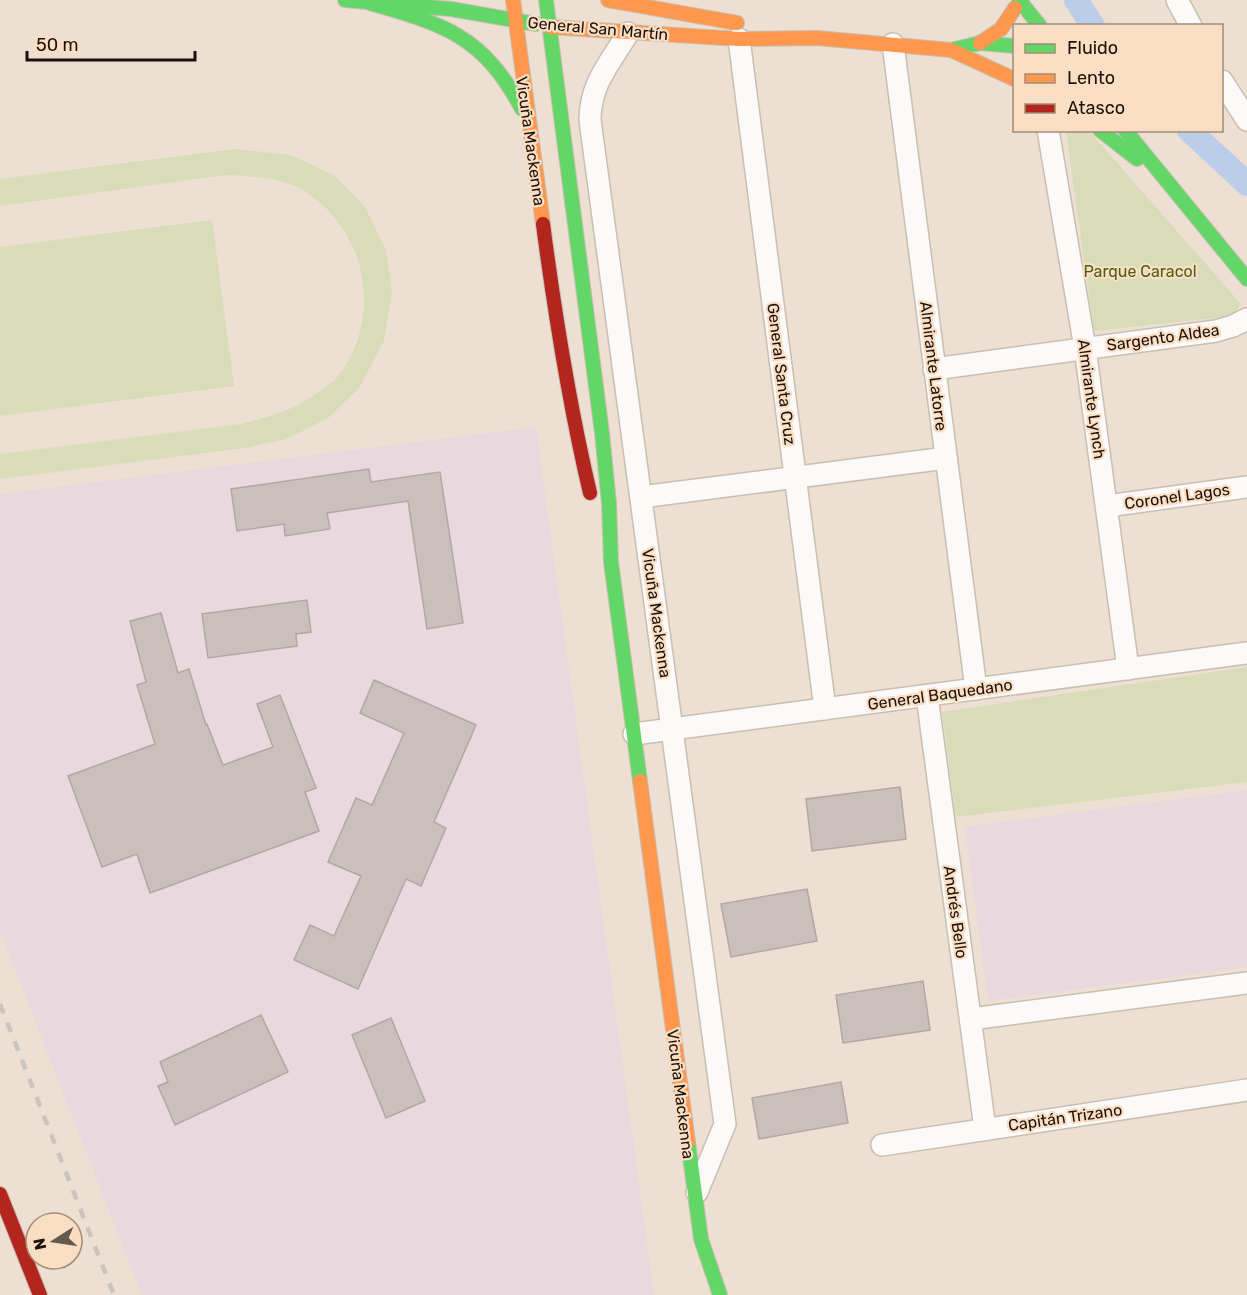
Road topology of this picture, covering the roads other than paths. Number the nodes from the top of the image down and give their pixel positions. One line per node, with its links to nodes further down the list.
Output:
1 (345, 0): 7 (main road, General San Martín)
2 (513, 0): 9 (main road, Vicuña Mackenna)
3 (546, 0): 13 (main road, Vicuña Mackenna)
4 (608, 0): 6 (main road, General San Martín)
5 (1177, 0): 12 (street)
6 (631, 2): 15 (main road, General San Martín)
7 (370, 3): 9 (main road, General San Martín); 24 (main road)
8 (1016, 3): 10 (main road); 11 (main road); 17 (main road)
9 (516, 20): 13 (main road, General San Martín); 24 (main road, Vicuña Mackenna)
10 (1022, 24)
11 (1038, 24)
12 (1190, 24)
13 (550, 27): 14 (main road, General San Martín); 38 (main road, Vicuña Mackenna)
14 (628, 33): 16 (main road, General San Martín); 36 (street, Vicuña Mackenna)
15 (817, 38): 16 (main road, General San Martín); 18 (main road, General San Martín)
16 (739, 39): 34 (street, General Santa Cruz)
17 (980, 43): 19 (main road, General San Martín); 20 (main road, General San Martín)
18 (893, 44): 20 (main road, General San Martín); 32 (street, Almirante Latorre)
19 (1013, 46)
20 (951, 50): 21 (main road, General San Martín)
21 (1013, 79)
22 (1223, 84): 23 (street)
23 (1247, 120)
24 (528, 123): 38 (main road, Vicuña Mackenna)
25 (1048, 132): 31 (street, Almirante Lynch)
26 (1103, 132): 28 (main road)
27 (1127, 132): 28 (main road)
28 (1165, 181): 29 (main road)
29 (1247, 279)
30 (1247, 319): 31 (street, Sargento Aldea)
31 (1085, 348): 32 (street, Sargento Aldea); 37 (street, Almirante Lynch)
32 (934, 369): 33 (street, Almirante Latorre)
33 (946, 458): 34 (street); 41 (street, Almirante Latorre)
34 (795, 478): 36 (street); 43 (street, General Santa Cruz)
35 (1247, 487): 37 (street, Coronel Lagos)
36 (641, 497): 44 (street, Vicuña Mackenna)
37 (1107, 506): 40 (street, Almirante Lynch)
38 (611, 562): 45 (main road, Vicuña Mackenna)
39 (1247, 653): 40 (street, General Baquedano)
40 (1128, 669): 41 (street, General Baquedano)
41 (976, 689): 42 (street, General Baquedano)
42 (927, 696): 43 (street, General Baquedano); 47 (street, Andrés Bello)
43 (825, 709): 44 (street, General Baquedano)
44 (673, 729): 45 (street, General Baquedano); 52 (street, Vicuña Mackenna)
45 (634, 734): 52 (main road, Vicuña Mackenna)
46 (1247, 983): 47 (street)
47 (970, 1019): 49 (street, Andrés Bello)
48 (1247, 1090): 49 (street, Capitán Trizano)
49 (985, 1129): 50 (street, Capitán Trizano)
50 (882, 1145)
51 (0, 1194): 55 (main road)
52 (695, 1198): 53 (main road, Vicuña Mackenna)
53 (701, 1239): 54 (main road, Vicuña Mackenna); 56 (main road, Vicuña Mackenna)
54 (697, 1267)
55 (40, 1295)
56 (720, 1295)

